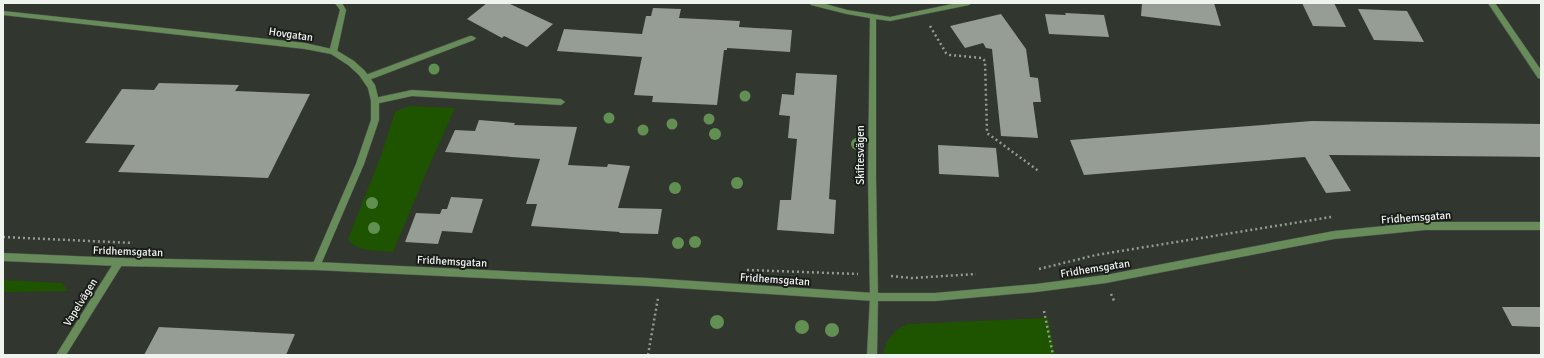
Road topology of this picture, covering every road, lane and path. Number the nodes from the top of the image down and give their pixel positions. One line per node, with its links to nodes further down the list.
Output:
1 (338, 3): 9 (street)
2 (813, 3): 7 (street)
3 (968, 3): 6 (street)
4 (1491, 3): 10 (street)
5 (3, 13): 9 (street, Hovgatan)
6 (924, 13): 7 (street); 14 (path)
7 (873, 16): 21 (street, Skiftesvägen)
8 (472, 38): 11 (street)
9 (333, 52): 11 (street, Hovgatan)
10 (1541, 76)
11 (366, 78): 12 (street, Hovgatan)
12 (375, 101): 13 (street); 19 (street, Hovgatan)
13 (561, 102)
14 (1040, 172)
15 (1336, 216): 20 (path)
16 (1541, 226): 24 (street, Fridhemsgatan)
17 (3, 257): 18 (street, Fridhemsgatan)
18 (118, 262): 19 (street, Fridhemsgatan); 26 (street, Vapelvägen)
19 (316, 266): 23 (street, Fridhemsgatan)
20 (1032, 271)
21 (874, 274): 22 (path); 24 (street, Skiftesvägen)
22 (977, 274)
23 (660, 282): 24 (street, Fridhemsgatan); 27 (path)
24 (874, 297): 28 (street, Skiftesvägen)
25 (1044, 311): 29 (path)
26 (61, 355)
27 (648, 355)
28 (872, 355)
29 (1053, 355)

